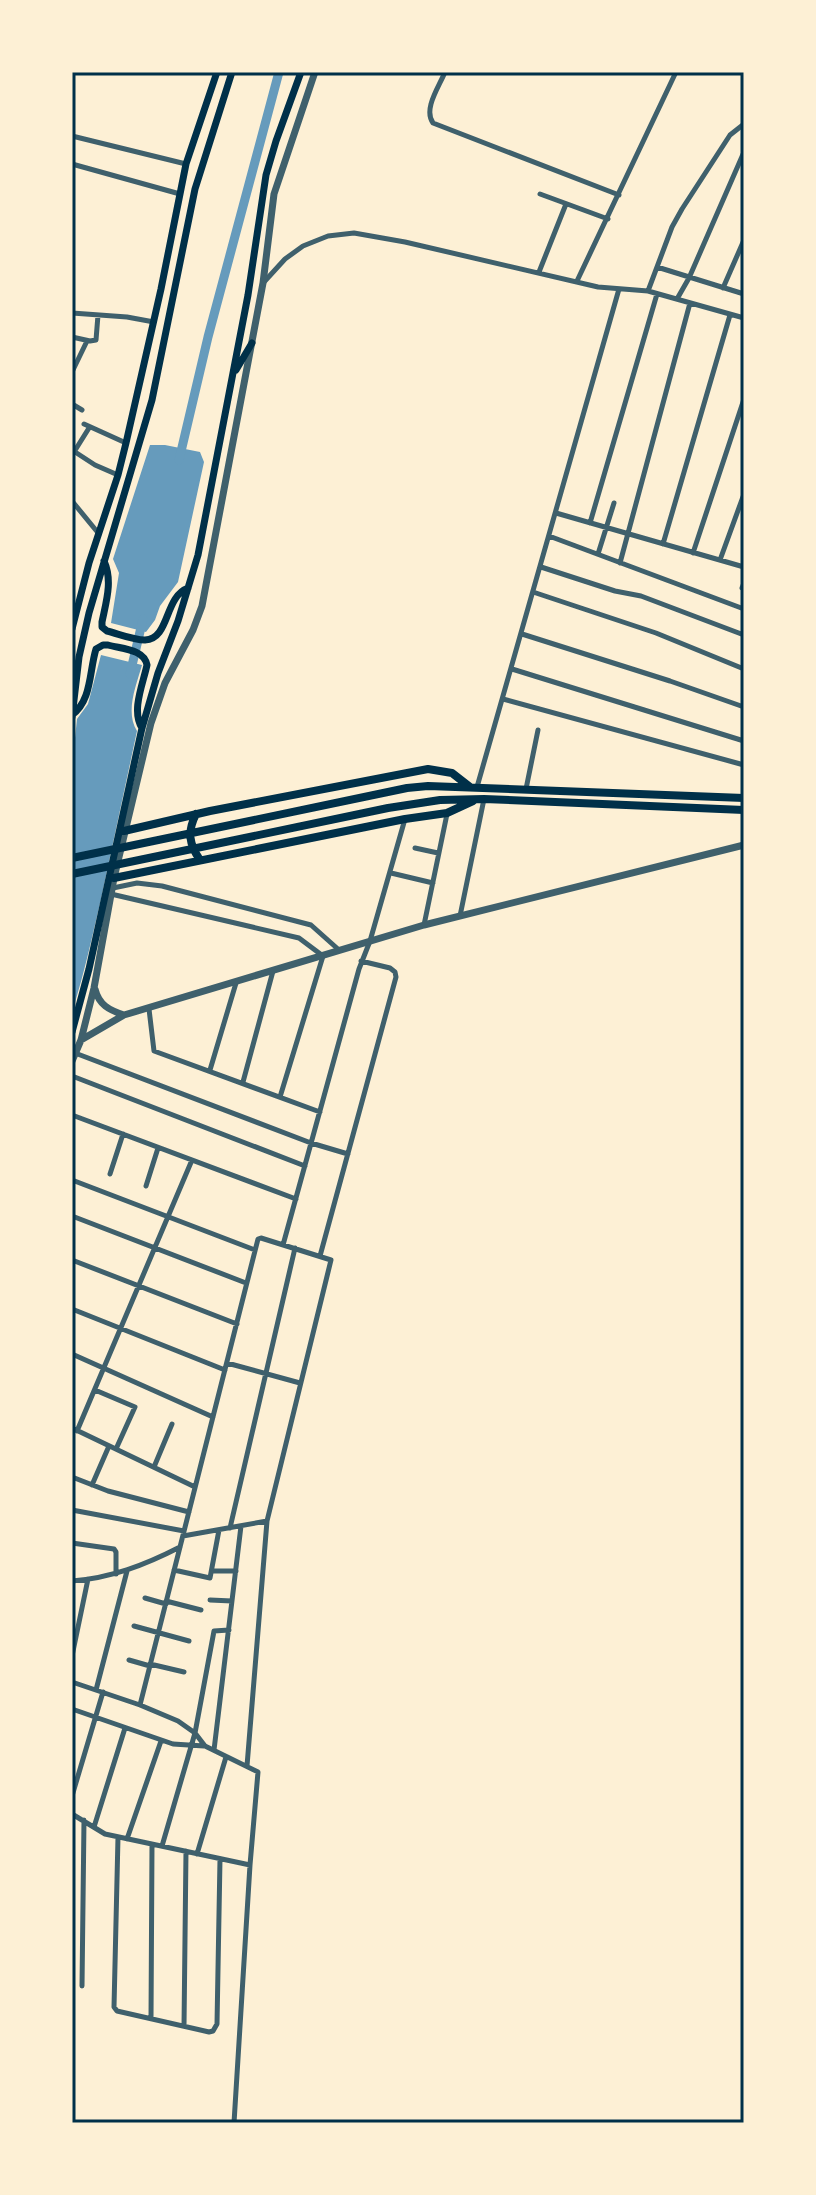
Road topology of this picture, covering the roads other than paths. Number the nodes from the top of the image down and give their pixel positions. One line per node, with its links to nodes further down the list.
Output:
1 (217, 72): 11 (main road)
2 (232, 72): 13 (main road)
3 (301, 72): 41 (main road)
4 (315, 72): 24 (street)
5 (445, 72): 16 (street)
6 (676, 72): 16 (street)
7 (744, 124): 20 (street)
8 (72, 136): 11 (street)
9 (744, 152): 12 (street)
10 (72, 164): 14 (street)
11 (186, 164): 13 (main road); 14 (main road)
12 (741, 169): 22 (street)
13 (195, 189): 61 (main road)
14 (180, 194): 36 (main road)
15 (540, 194): 17 (street)
16 (619, 195): 18 (street)
17 (566, 204): 18 (street); 21 (street)
18 (608, 219): 23 (street)
19 (744, 240): 25 (street)
20 (657, 267): 22 (street); 27 (street)
21 (539, 272): 23 (street); 24 (street)
22 (689, 278): 25 (street); 30 (street)
23 (577, 281): 26 (street)
24 (263, 283): 39 (street)
25 (723, 288): 29 (street)
26 (619, 289): 27 (street); 51 (street)
27 (648, 291): 28 (street)
28 (657, 294): 30 (street); 52 (street)
29 (744, 294)
30 (677, 299): 31 (street)
31 (690, 303): 33 (street); 55 (street)
32 (72, 313): 34 (street)
33 (730, 314): 35 (street); 57 (street)
34 (98, 315): 36 (street); 38 (street)
35 (744, 318)
36 (154, 322): 45 (main road)
37 (72, 337): 38 (street)
38 (87, 341): 40 (street)
39 (252, 343): 41 (main road); 88 (street)
40 (72, 372)
41 (233, 375): 65 (main road)
42 (744, 399): 58 (street)
43 (72, 404): 44 (street)
44 (82, 410)
45 (126, 443): 46 (street); 47 (main road)
46 (73, 451): 47 (street)
47 (118, 475): 54 (main road)
48 (744, 494): 60 (street)
49 (72, 501): 54 (street)
50 (614, 503): 53 (street)
51 (556, 513): 52 (street); 56 (street)
52 (590, 523): 53 (street)
53 (606, 528): 55 (street); 59 (street)
54 (99, 534): 68 (main road)
55 (628, 534): 57 (street); 62 (street)
56 (549, 536): 59 (street); 63 (street)
57 (663, 544): 58 (street)
58 (693, 553): 60 (street)
59 (598, 554): 62 (street)
60 (720, 560): 64 (street)
61 (104, 561): 65 (main road); 75 (main road)
62 (620, 563): 67 (street)
63 (541, 566): 66 (street); 70 (street)
64 (744, 567)
65 (188, 588): 76 (main road)
66 (533, 592): 69 (street); 72 (street)
67 (744, 609)
68 (72, 629)
69 (522, 634): 71 (street); 74 (street)
70 (744, 635)
71 (512, 669): 73 (street); 78 (street)
72 (744, 669)
73 (503, 699): 79 (street); 80 (street)
74 (744, 707)
75 (72, 716): 76 (main road)
76 (142, 728): 109 (main road)
77 (538, 730): 81 (street)
78 (744, 741)
79 (744, 765)
80 (474, 787): 81 (main road); 86 (main road); 92 (main road)
81 (526, 789): 82 (main road)
82 (744, 798)
83 (480, 799): 84 (main road); 85 (main road); 95 (main road); 98 (street)
84 (744, 810)
85 (447, 813): 87 (main road); 91 (street)
86 (196, 814): 88 (main road); 93 (main road)
87 (405, 819): 93 (main road); 94 (street)
88 (124, 831): 97 (street)
89 (744, 845): 98 (street)
90 (415, 848): 91 (street)
91 (438, 853): 96 (street)
92 (72, 858)
93 (200, 860): 97 (main road)
94 (391, 873): 96 (street); 100 (street)
95 (72, 874)
96 (433, 883): 99 (street)
97 (113, 887): 101 (street); 102 (street); 106 (street)
98 (460, 916): 99 (street)
99 (424, 925): 100 (street)
100 (370, 941): 101 (street); 103 (street)
101 (339, 951): 102 (street)
102 (323, 956): 104 (street); 115 (street)
103 (361, 961): 116 (street); 121 (street)
104 (273, 971): 105 (street); 114 (street)
105 (236, 983): 107 (street); 112 (street)
106 (94, 988): 108 (street); 110 (street)
107 (149, 1009): 108 (street); 112 (street)
108 (124, 1015): 110 (street)
109 (72, 1032)
110 (81, 1040): 111 (street)
111 (74, 1057): 119 (street)
112 (210, 1070): 114 (street)
113 (72, 1076): 123 (street)
114 (243, 1082): 115 (street)
115 (280, 1097): 116 (street)
116 (320, 1112): 119 (street)
117 (72, 1115): 118 (street)
118 (123, 1134): 120 (street); 124 (street)
119 (311, 1143): 121 (street); 123 (street)
120 (158, 1148): 122 (street); 126 (street)
121 (348, 1154): 134 (street)
122 (192, 1160): 127 (street); 129 (street)
123 (305, 1166): 127 (street)
124 (110, 1174)
125 (72, 1180): 129 (street)
126 (146, 1186)
127 (296, 1199): 130 (street)
128 (72, 1216): 131 (street)
129 (168, 1217): 131 (street); 133 (street)
130 (283, 1245): 132 (street); 133 (street)
131 (155, 1248): 136 (street); 137 (street)
132 (295, 1248): 134 (street); 144 (street)
133 (255, 1250): 136 (street)
134 (320, 1256): 145 (street)
135 (72, 1260): 137 (street)
136 (247, 1284): 139 (street)
137 (139, 1286): 139 (street); 140 (street)
138 (72, 1309): 140 (street)
139 (237, 1324): 142 (street)
140 (121, 1328): 142 (street); 143 (street)
141 (72, 1354): 143 (street)
142 (226, 1367): 144 (street); 147 (street)
143 (104, 1368): 146 (street); 147 (street)
144 (266, 1374): 145 (street); 160 (street)
145 (300, 1383): 158 (street)
146 (95, 1390): 149 (street); 151 (street)
147 (213, 1417): 155 (street)
148 (172, 1424): 152 (street)
149 (75, 1430): 150 (street)
150 (109, 1446): 151 (street); 154 (street)
151 (116, 1449): 152 (street)
152 (154, 1467): 155 (street)
153 (72, 1477): 154 (street)
154 (92, 1485): 157 (street)
155 (195, 1487): 157 (street)
156 (72, 1510): 162 (street)
157 (189, 1512): 162 (street)
158 (267, 1521): 159 (street); 198 (street)
159 (241, 1526): 160 (street); 168 (street)
160 (230, 1528): 161 (street)
161 (219, 1530): 162 (street); 167 (street)
162 (183, 1534): 164 (street)
163 (72, 1543): 169 (street)
164 (180, 1547): 165 (street); 166 (street)
165 (174, 1570): 167 (street); 175 (street)
166 (127, 1571): 169 (street); 186 (street)
167 (212, 1571): 168 (street)
168 (236, 1571): 174 (street)
169 (116, 1574): 170 (street)
170 (88, 1579): 171 (street); 181 (street)
171 (72, 1581)
172 (145, 1598): 175 (street)
173 (210, 1600): 174 (street)
174 (232, 1601): 178 (street)
175 (166, 1602): 176 (street); 179 (street)
176 (201, 1610)
177 (134, 1626): 179 (street)
178 (229, 1630): 192 (street); 196 (street)
179 (158, 1633): 180 (street); 183 (street)
180 (189, 1641)
181 (72, 1656)
182 (129, 1660): 183 (street)
183 (150, 1665): 184 (street); 188 (street)
184 (184, 1672)
185 (72, 1682): 186 (street)
186 (96, 1690): 187 (street)
187 (103, 1692): 188 (street); 190 (street)
188 (140, 1705): 192 (street)
189 (72, 1709): 190 (street)
190 (96, 1717): 191 (street); 199 (street)
191 (125, 1728): 193 (street); 202 (street)
192 (195, 1733): 194 (street); 195 (street)
193 (161, 1741): 195 (street); 204 (street)
194 (205, 1746): 195 (street); 196 (street)
195 (191, 1747): 206 (street)
196 (214, 1750): 197 (street)
197 (226, 1757): 198 (street); 208 (street)
198 (247, 1766): 210 (street)
199 (72, 1796)
200 (72, 1814): 201 (street)
201 (84, 1820): 202 (street); 211 (street)
202 (94, 1827): 203 (street)
203 (118, 1837): 204 (street); 212 (street)
204 (127, 1839): 205 (street)
205 (152, 1844): 206 (street); 212 (street)
206 (162, 1846): 207 (street)
207 (186, 1851): 208 (street); 213 (street)
208 (197, 1854): 209 (street)
209 (220, 1859): 210 (street); 213 (street)
210 (250, 1865): 214 (street)
211 (82, 1986)
212 (151, 2019): 213 (street)
213 (184, 2026)
214 (234, 2123)

